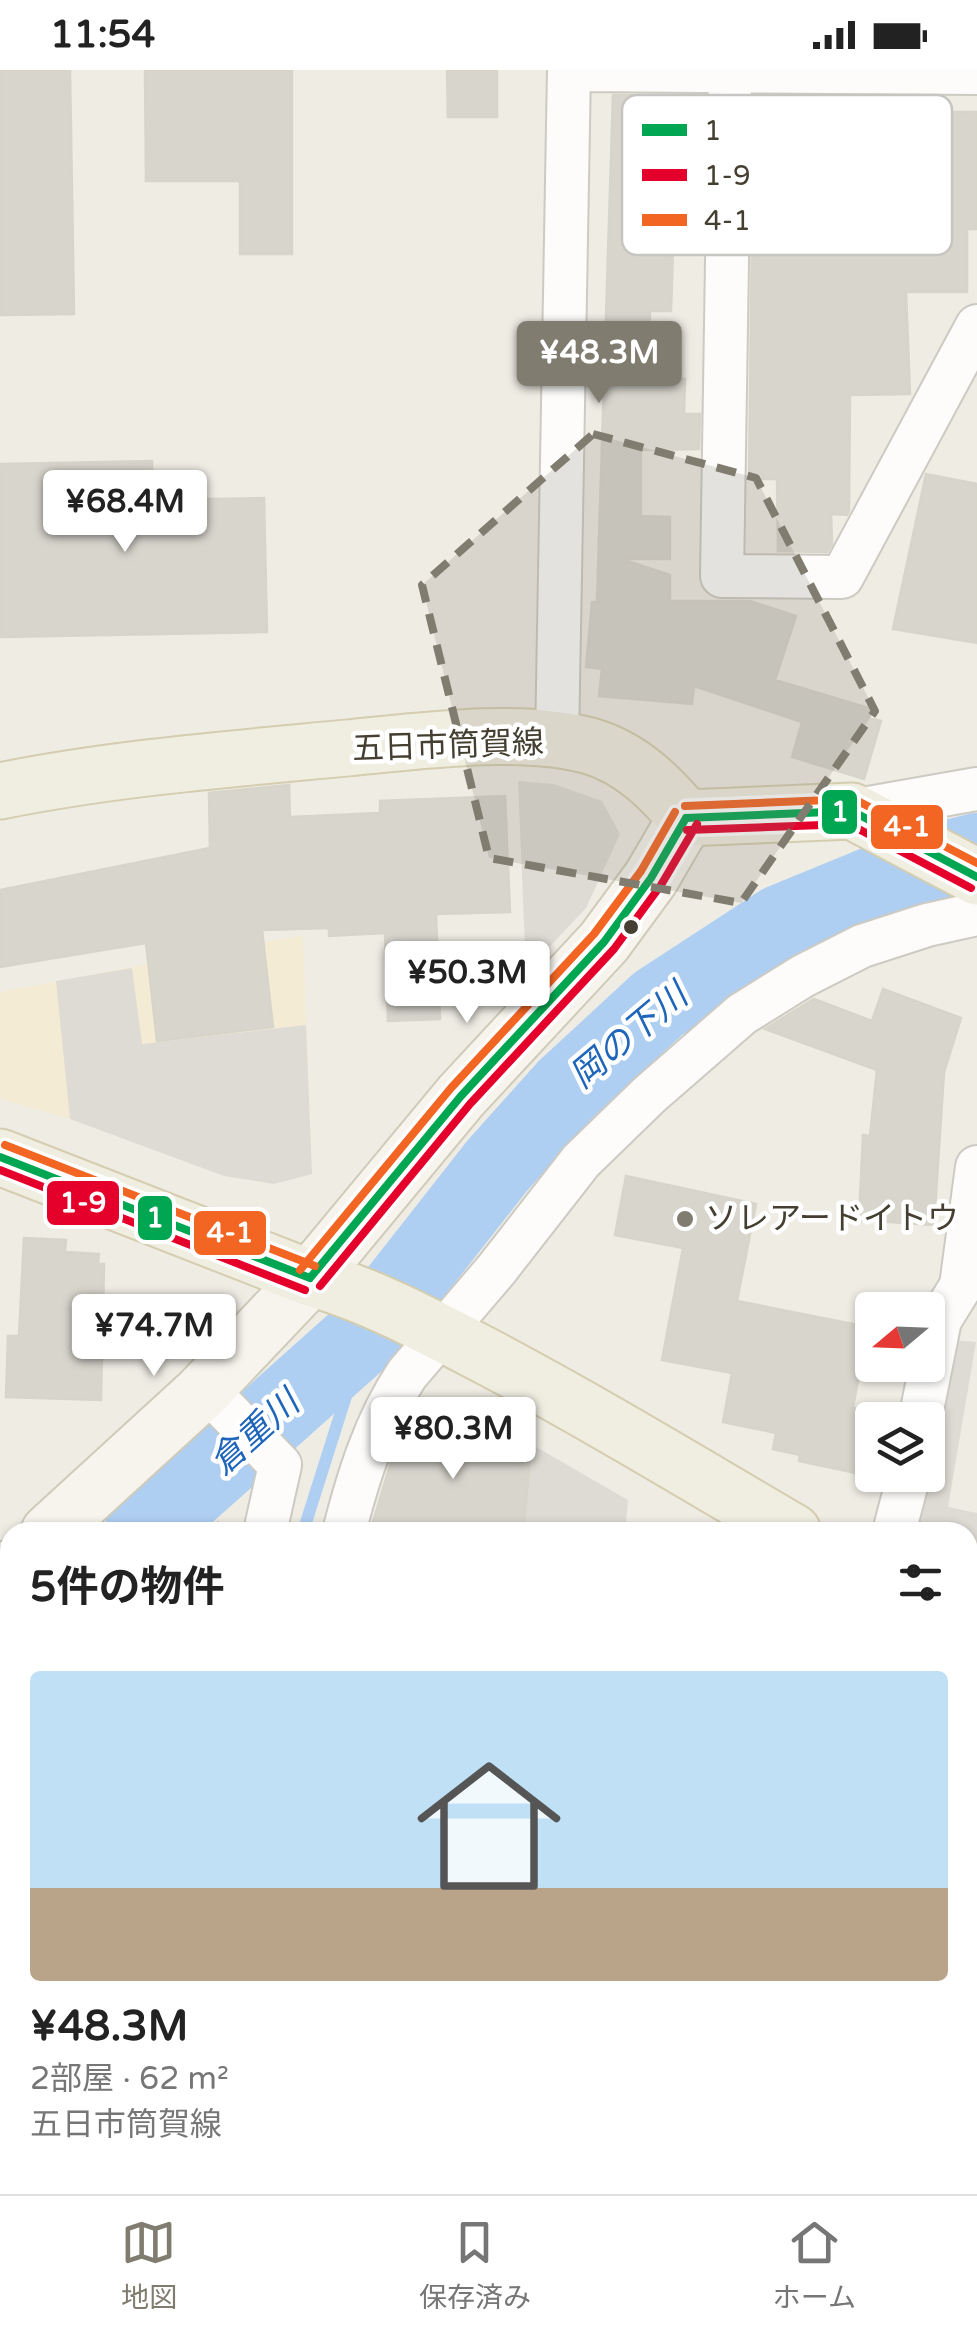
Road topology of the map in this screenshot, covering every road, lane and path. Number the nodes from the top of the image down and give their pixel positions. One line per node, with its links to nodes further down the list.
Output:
1 (569, 70): 7 (street)
2 (580, 70): 3 (street)
3 (730, 72): 4 (street)
4 (977, 73)
5 (727, 255): 6 (street)
6 (977, 326)
7 (557, 742): 9 (main road, 五日市筒賀線); 10 (main road, 五日市筒賀線)
8 (977, 789): 11 (street)
9 (0, 792)
10 (686, 818): 11 (main road); 16 (street)
11 (867, 819): 12 (main road)
12 (977, 878)
13 (977, 914): 18 (street)
14 (0, 1157): 16 (main road)
15 (977, 1168): 17 (street)
16 (322, 1282): 18 (main road); 19 (street)
17 (959, 1322): 20 (street)
18 (434, 1330): 24 (street); 25 (main road)
19 (213, 1397): 22 (street); 23 (street)
20 (927, 1402)
21 (905, 1492): 26 (street)
22 (61, 1522)
23 (267, 1522)
24 (347, 1522)
25 (776, 1522)
26 (897, 1522)

